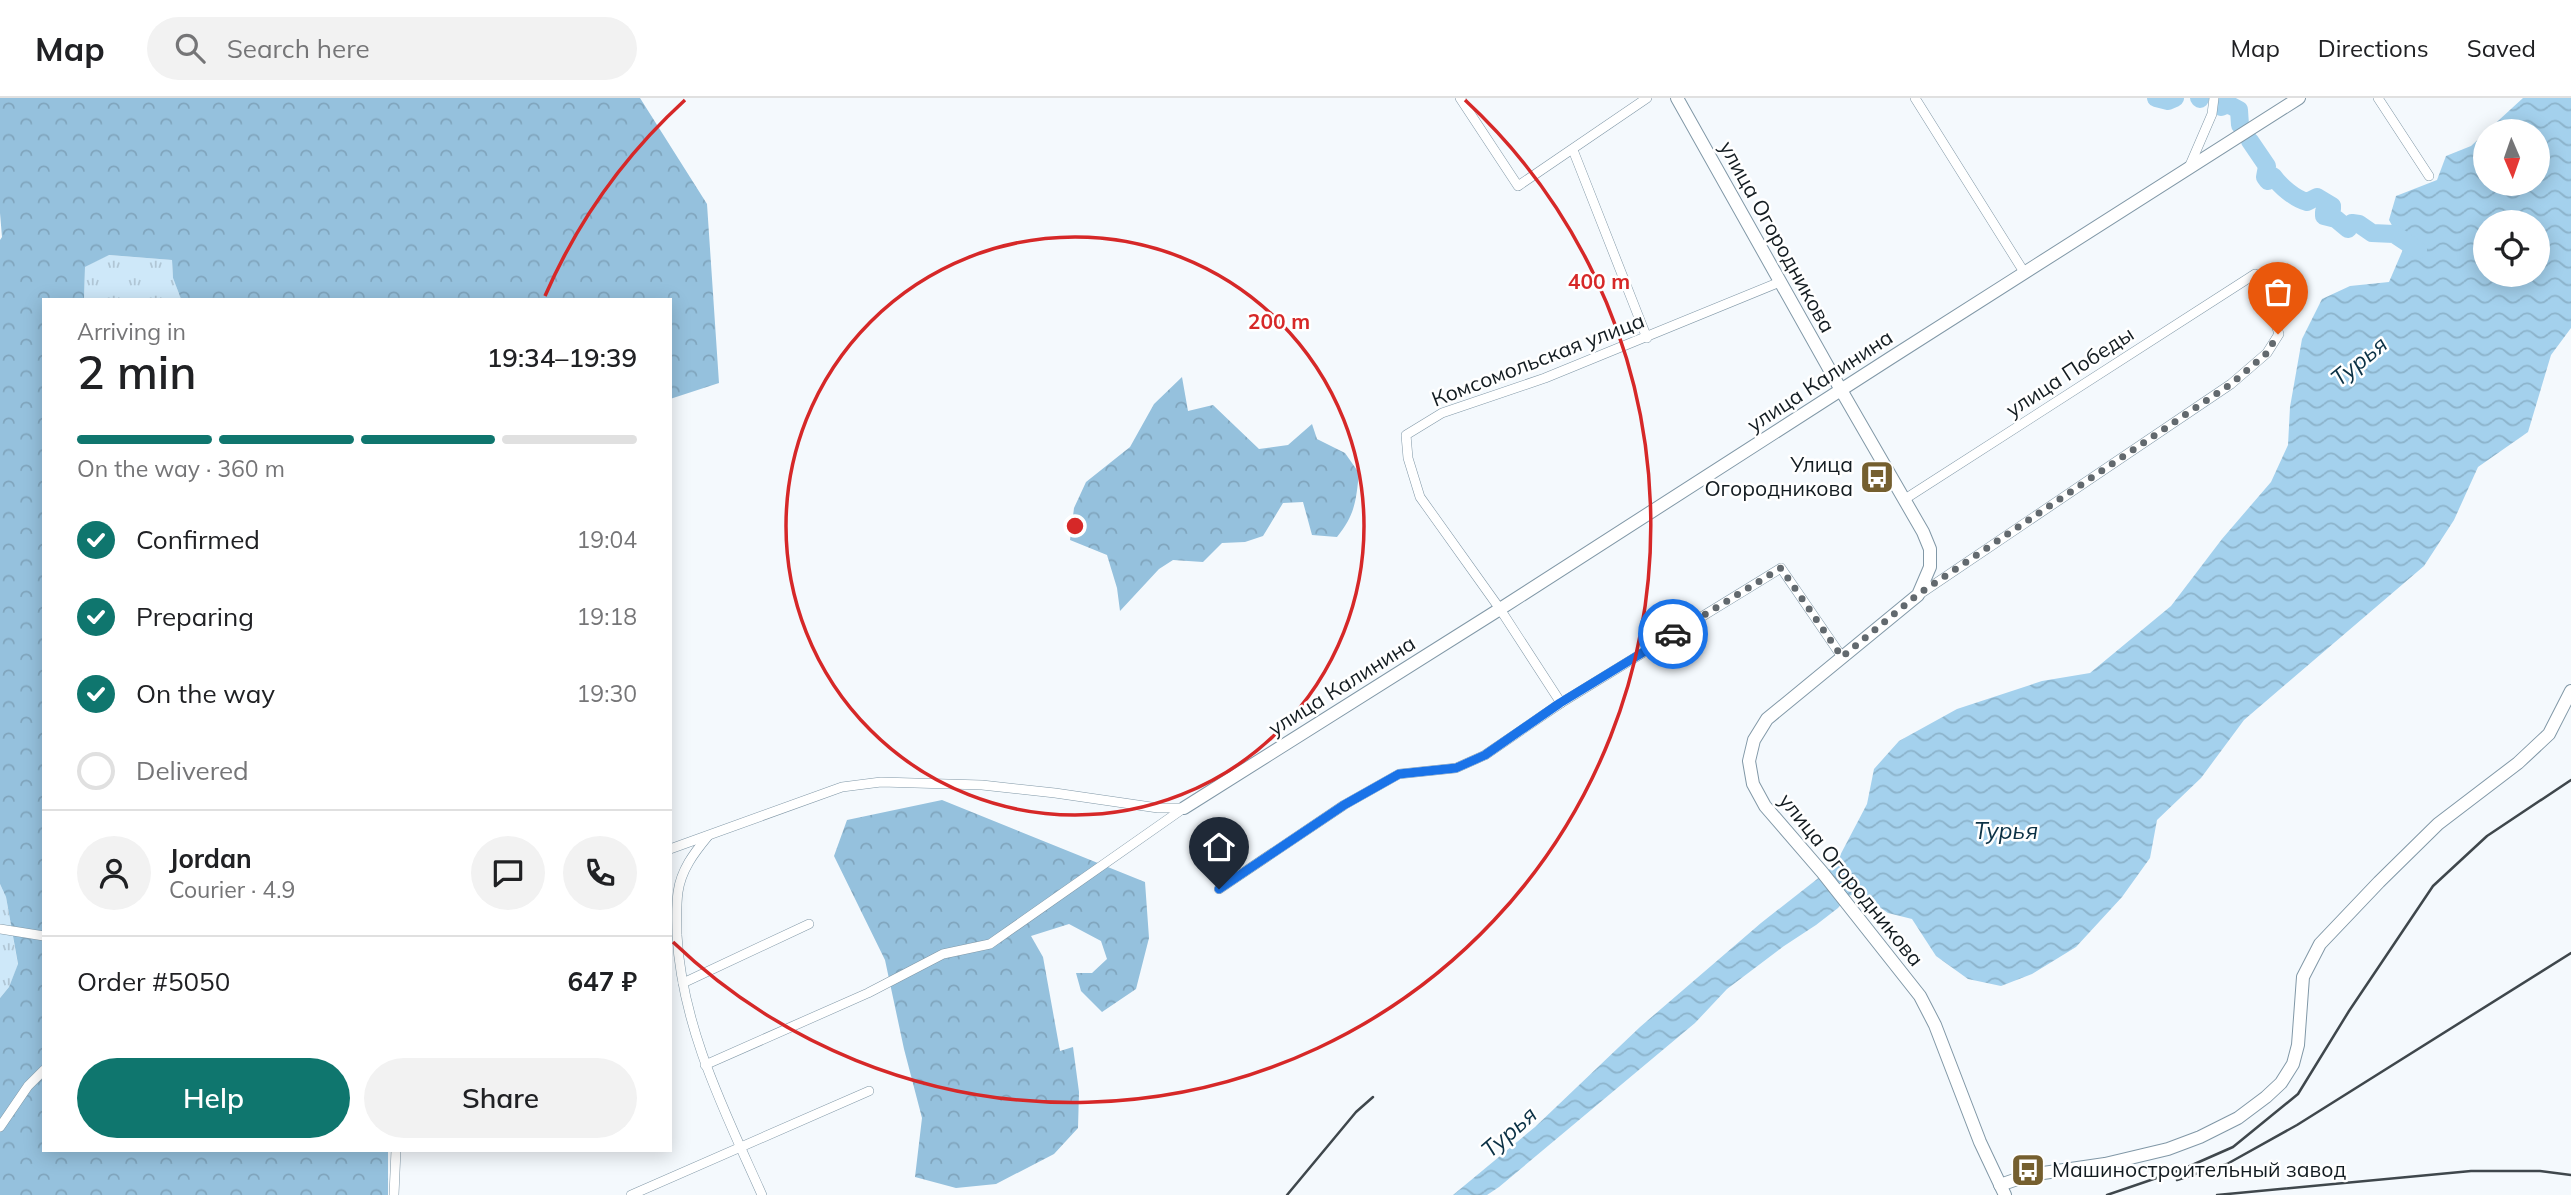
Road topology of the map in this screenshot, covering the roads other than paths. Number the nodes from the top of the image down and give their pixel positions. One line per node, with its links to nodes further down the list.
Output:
1 (1460, 98): 8 (street)
2 (1647, 98): 8 (street)
3 (1677, 98): 12 (street, улица Огородникова)
4 (1915, 98): 11 (street)
5 (2214, 98): 9 (street)
6 (2299, 98): 9 (street, улица Калинина)
7 (2378, 98): 10 (street)
8 (1573, 150): 13 (street)
9 (2189, 169): 11 (street, улица Калинина)
10 (2429, 176)
11 (2024, 272): 14 (street, улица Калинина)
12 (1780, 282): 13 (street, Комсомольская улица); 14 (street, улица Огородникова)
13 (1647, 338): 17 (street, Комсомольская улица)
14 (1841, 390): 15 (street, улица Огородникова); 17 (street, улица Калинина)
15 (1905, 499): 16 (street, улица Огородникова); 16 (street, улица Победы)
16 (1917, 595): 18 (street, улица Огородникова)
17 (1500, 609): 20 (street, Комсомольская улица); 21 (street, улица Калинина)
18 (1842, 657): 20 (street); 35 (street, улица Огородникова)
19 (2571, 691): 35 (street)
20 (1560, 703): 24 (street)
21 (1184, 808): 22 (street); 29 (street)
22 (709, 835): 23 (street); 28 (street)
23 (672, 848)
24 (1219, 889)
25 (809, 923): 28 (street)
26 (0, 929): 27 (street)
27 (42, 936)
28 (682, 983): 29 (street)
29 (705, 1065): 33 (street)
30 (42, 1072): 32 (street)
31 (869, 1091): 33 (street)
32 (0, 1127)
33 (741, 1147): 37 (street); 38 (street)
34 (396, 1152): 36 (street)
35 (2002, 1190)
36 (394, 1195)
37 (631, 1195)
38 (762, 1195)

